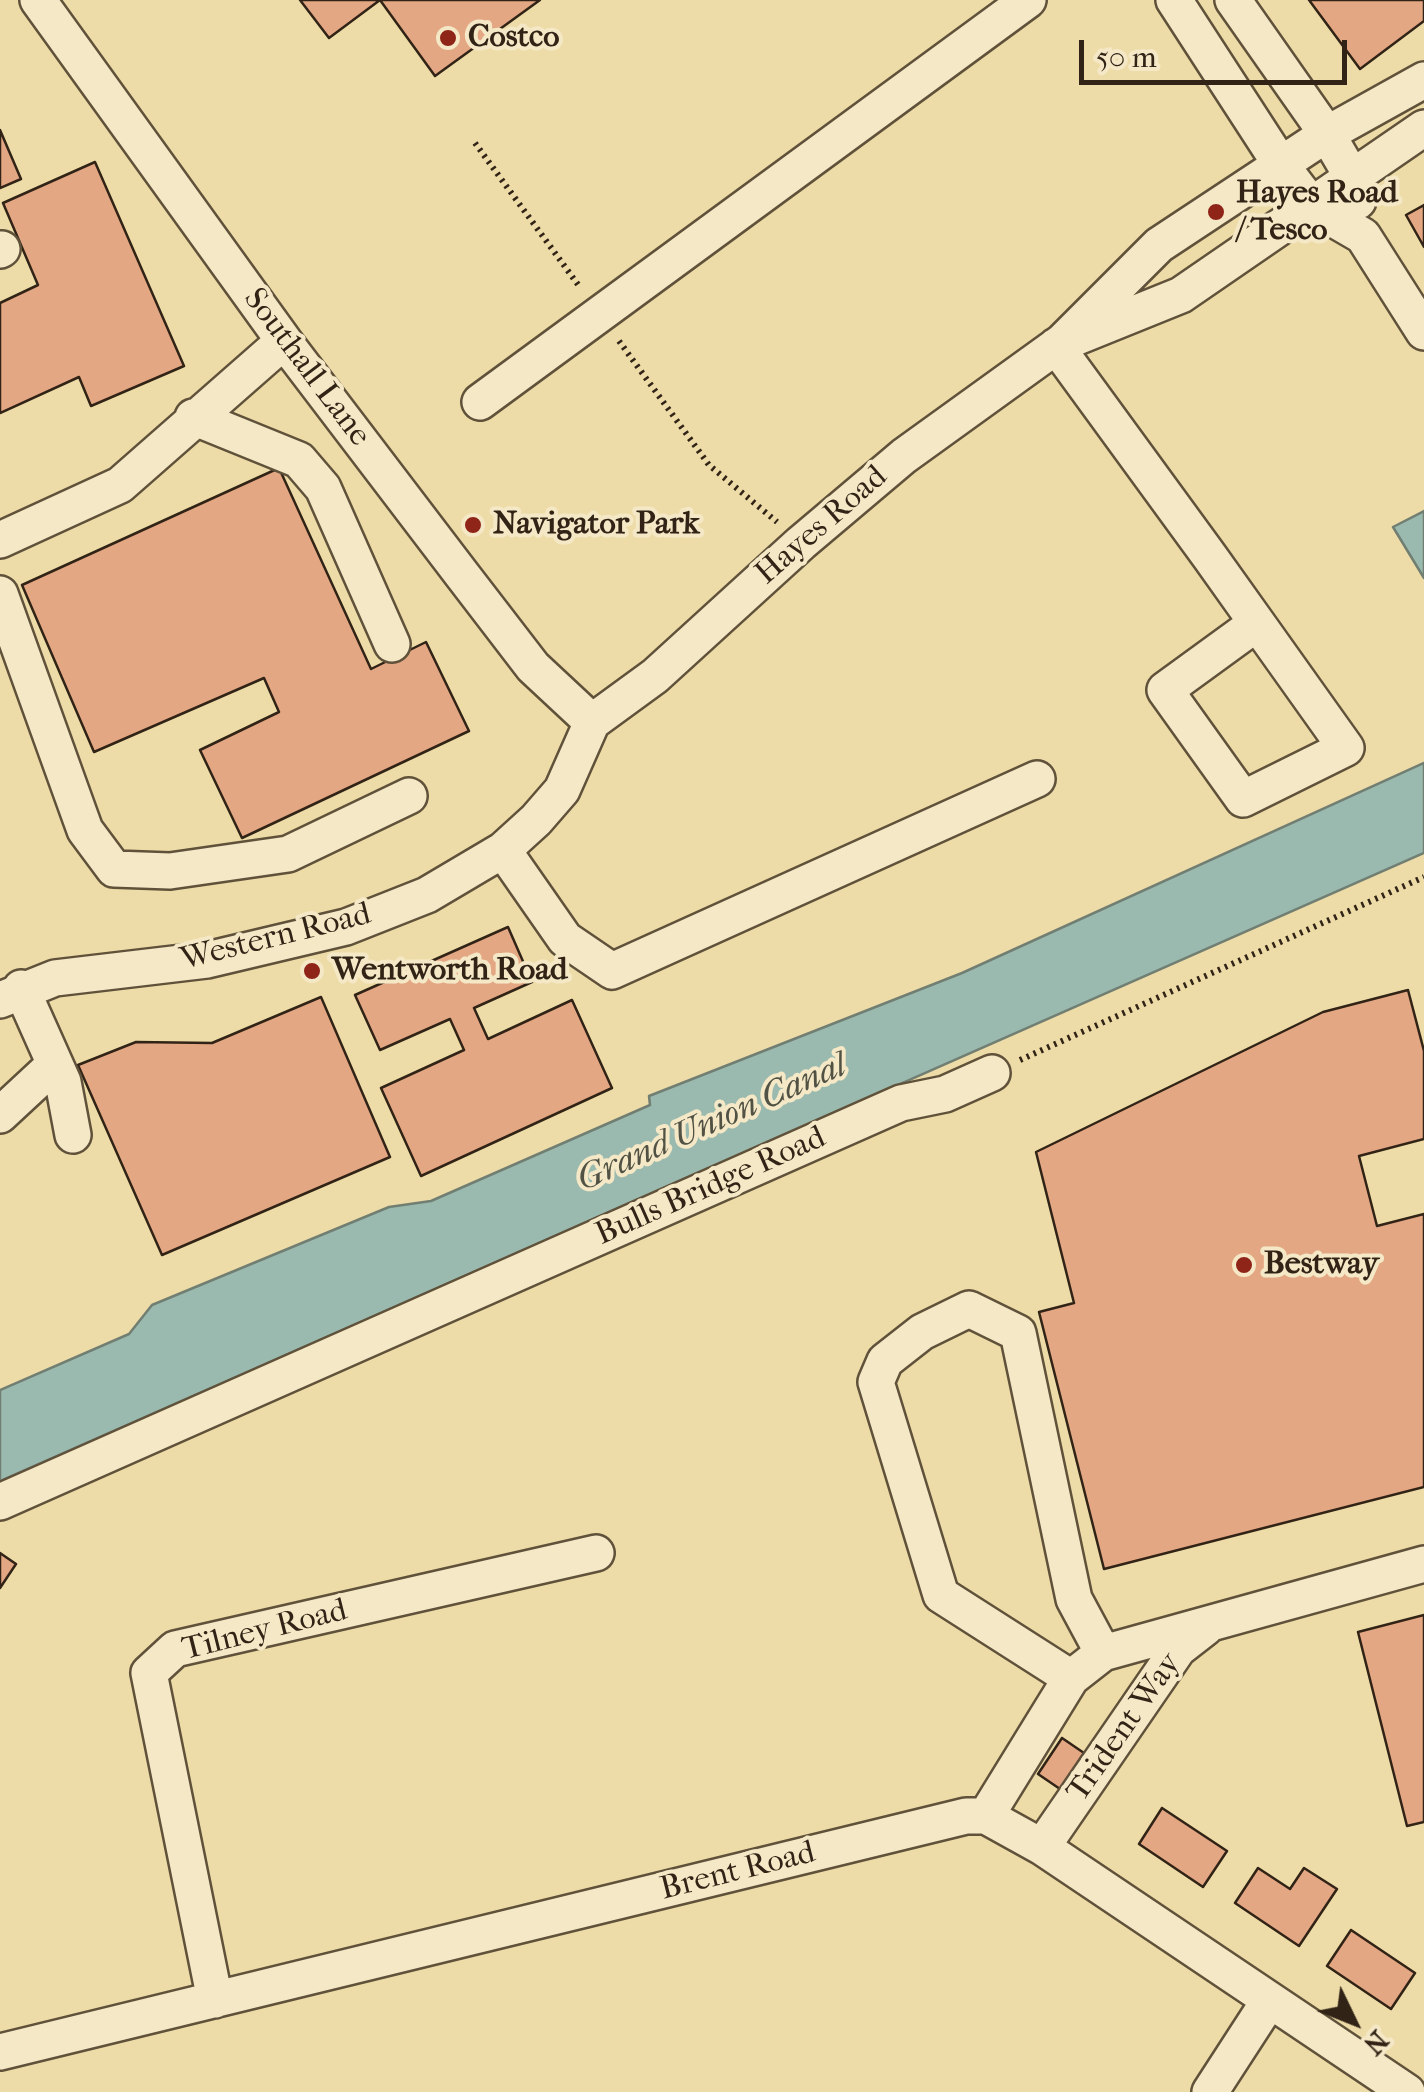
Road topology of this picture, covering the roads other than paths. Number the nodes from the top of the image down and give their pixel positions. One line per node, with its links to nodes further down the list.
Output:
1 (38, 0): 13 (street, Southall Lane)
2 (1028, 0): 15 (street)
3 (1174, 0): 8 (street)
4 (1233, 0): 7 (street)
5 (1424, 80): 7 (street, Hayes Road)
6 (1424, 128): 9 (street, Hayes Road)
7 (1327, 134): 8 (street, Hayes Road); 9 (street)
8 (1281, 165): 10 (street); 14 (street, Hayes Road)
9 (1354, 180): 10 (street, Hayes Road); 11 (street)
10 (1314, 206): 11 (street); 14 (street, Hayes Road)
11 (1363, 236): 12 (street)
12 (1424, 332)
13 (284, 342): 16 (street); 21 (street, Southall Lane)
14 (1059, 344): 19 (street); 21 (street, Hayes Road)
15 (480, 402)
16 (194, 417): 17 (street); 20 (street)
17 (0, 540)
18 (0, 594): 23 (street)
19 (1257, 622): 19 (street)
20 (392, 644)
21 (592, 722): 24 (street, Western Road)
22 (1037, 780): 24 (street)
23 (409, 796)
24 (503, 850): 25 (street, Western Road)
25 (11, 994): 26 (street)
26 (55, 1064): 28 (street); 29 (street)
27 (992, 1073): 30 (street, Bulls Bridge Road)
28 (0, 1115)
29 (72, 1135)
30 (0, 1502)
31 (596, 1553): 38 (street, Tilney Road)
32 (1424, 1564): 33 (street, Trident Way)
33 (1218, 1618): 34 (street, Trident Way); 37 (street, Trident Way)
34 (1103, 1653): 35 (street, Trident Way); 35 (street)
35 (1071, 1678): 36 (street, Trident Way)
36 (986, 1816): 37 (street); 38 (street, Brent Road)
37 (1042, 1847): 39 (street)
38 (215, 2000): 40 (street, Brent Road)
39 (1269, 2001): 41 (street); 42 (street)
40 (0, 2052)
41 (1210, 2092)
42 (1408, 2092)

